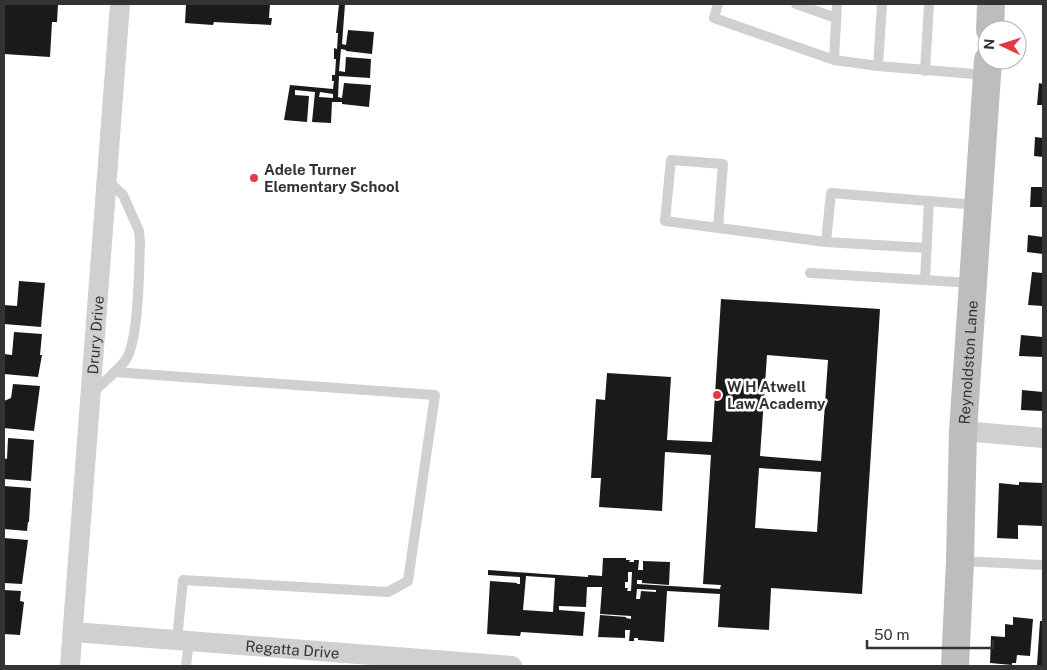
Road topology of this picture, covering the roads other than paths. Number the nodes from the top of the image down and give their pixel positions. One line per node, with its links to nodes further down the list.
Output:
1 (120, 4): 15 (street, Drury Drive)
2 (718, 4): 10 (lane)
3 (796, 4): 8 (lane)
4 (837, 4): 8 (lane)
5 (882, 4): 11 (lane)
6 (929, 4): 14 (lane)
7 (991, 4): 9 (street)
8 (836, 18): 10 (lane)
9 (990, 20)
10 (834, 60): 11 (lane)
11 (878, 66): 14 (lane)
12 (977, 68): 14 (lane)
13 (987, 70): 17 (street, Reynoldston Lane)
14 (925, 71)
15 (108, 181): 24 (lane); 25 (street, Drury Drive)
16 (929, 202): 17 (lane); 19 (lane); 20 (lane)
17 (978, 205): 23 (street, Reynoldston Lane)
18 (718, 228): 18 (lane); 19 (lane)
19 (826, 242): 20 (lane)
20 (927, 248): 22 (lane)
21 (810, 273): 22 (lane)
22 (925, 280): 23 (lane)
23 (973, 283): 26 (street, Reynoldston Lane)
24 (114, 372): 25 (lane); 31 (lane)
25 (92, 394): 30 (street, Drury Drive)
26 (963, 431): 27 (street); 28 (street, Reynoldston Lane)
27 (1043, 438)
28 (960, 561): 29 (lane); 36 (street, Reynoldston Lane)
29 (1043, 565)
30 (74, 632): 31 (street, Regatta Drive); 33 (street, Drury Drive)
31 (183, 640): 32 (street, Regatta Drive); 34 (lane)
32 (310, 658): 35 (street, Regatta Drive)
33 (70, 666)
34 (186, 666)
35 (512, 666)
36 (955, 666)

